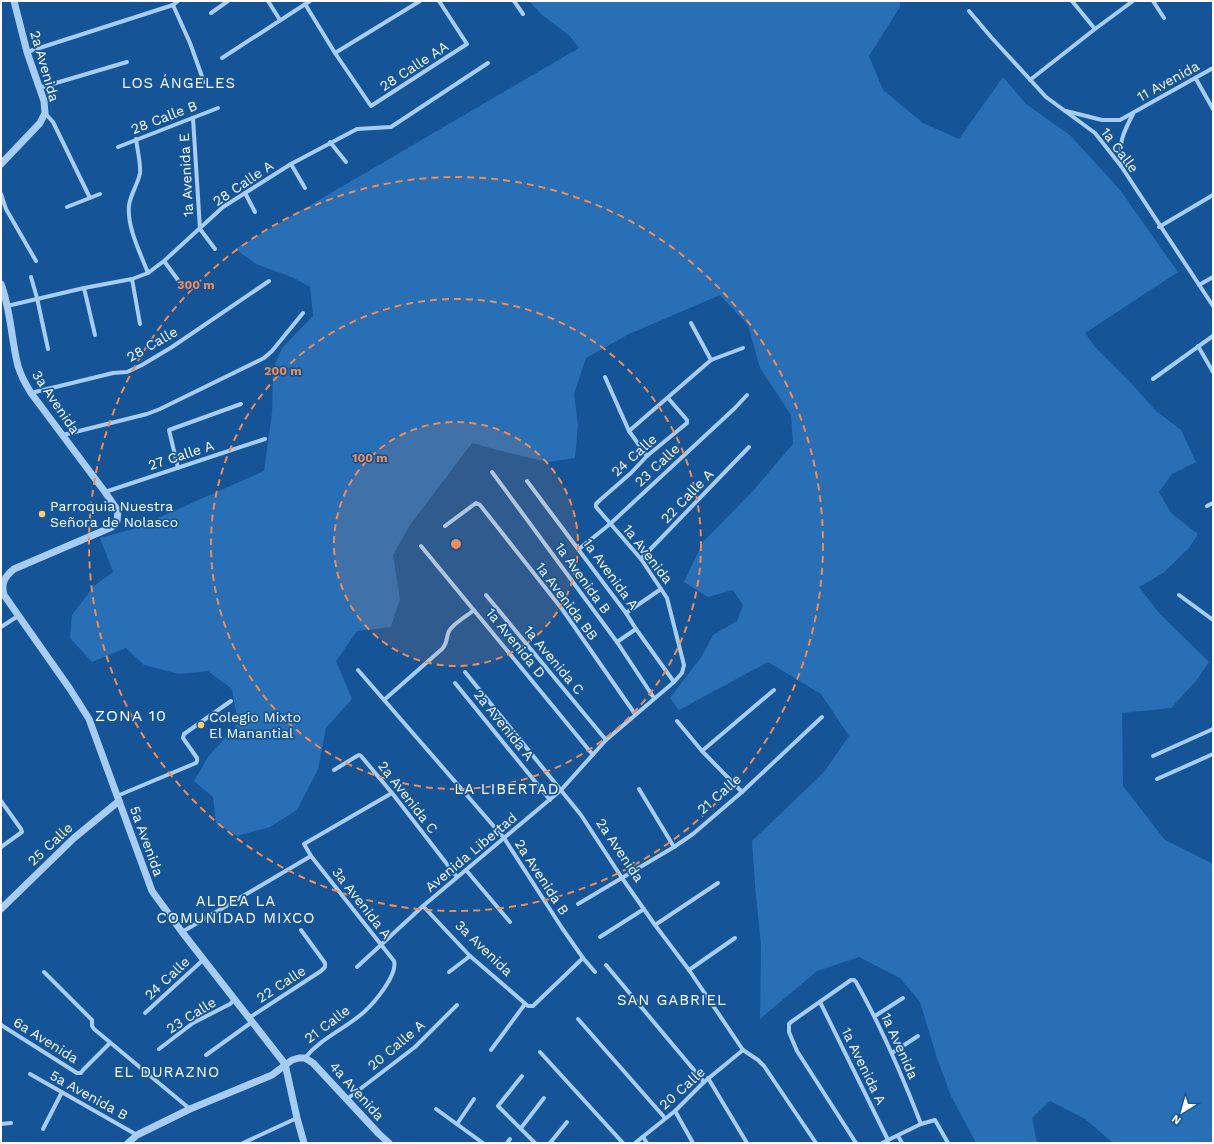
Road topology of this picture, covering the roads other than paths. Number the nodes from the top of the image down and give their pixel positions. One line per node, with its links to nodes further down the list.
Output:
1 (14, 1): 20 (street, 2a Avenida)
2 (178, 1): 13 (street)
3 (228, 1): 15 (street)
4 (268, 1): 18 (street)
5 (310, 1): 12 (street)
6 (420, 1): 21 (street)
7 (439, 1): 21 (street, 28 Calle AA)
8 (514, 1): 16 (street)
9 (1072, 1): 19 (street)
10 (1133, 1): 19 (street)
11 (1153, 1): 17 (street)
12 (305, 4): 18 (street); 21 (street)
13 (173, 5): 20 (street); 28 (street)
14 (969, 11): 27 (street, 1a Calle)
15 (211, 13)
16 (523, 14)
17 (1164, 18)
18 (280, 20): 22 (street)
19 (1095, 29): 27 (street)
20 (27, 52): 29 (street, 2a Avenida)
21 (335, 53)
22 (222, 58)
23 (127, 62): 29 (street)
24 (488, 63): 37 (street, 28 Calle A)
25 (1213, 68): 26 (street, 11 Avenida)
26 (1196, 79): 31 (street); 34 (street, 11 Avenida)
27 (1030, 80): 32 (street, 1a Calle)
28 (204, 82)
29 (39, 88): 33 (street, 2a Avenida)
30 (218, 108): 35 (street, 28 Calle B)
31 (1213, 109)
32 (1063, 110): 34 (street, 11 Avenida); 42 (street, 1a Calle)
33 (45, 113): 40 (street); 48 (street, 2a Avenida)
34 (1133, 113): 42 (street, 11 Avenida)
35 (193, 118): 36 (street, 28 Calle B); 52 (street, 1a Avenida E)
36 (136, 139): 38 (street, 28 Calle B); 56 (street)
37 (330, 142): 39 (street); 41 (street, 28 Calle A)
38 (118, 147)
39 (346, 162)
40 (1, 164)
41 (291, 164): 43 (street); 44 (street, 28 Calle A)
42 (1121, 166): 51 (street, 1a Calle)
43 (305, 188)
44 (245, 193): 50 (street); 52 (street, 28 Calle A)
45 (1, 194): 54 (street)
46 (100, 194): 48 (street)
47 (1213, 195): 51 (street)
48 (90, 198): 49 (street)
49 (67, 207)
50 (255, 212)
51 (1160, 226): 63 (street, 1a Calle)
52 (200, 229): 53 (street, 1a Avenida E); 55 (street, 28 Calle A)
53 (215, 249)
54 (36, 261)
55 (164, 261): 56 (street, 28 Calle A); 60 (street)
56 (148, 273): 59 (street, 28 Calle A)
57 (31, 277): 65 (street)
58 (1213, 277): 63 (street)
59 (132, 279): 64 (street, 28 Calle A); 70 (street)
60 (178, 280)
61 (269, 281): 80 (street, 28 Calle)
62 (1, 284): 66 (street, 3a Avenida)
63 (1199, 285): 67 (street, 1a Calle)
64 (84, 288): 65 (street, 28 Calle A); 71 (street)
65 (37, 298): 66 (street, 28 Calle A); 75 (street)
66 (7, 306): 80 (street, 3a Avenida)
67 (1213, 306)
68 (303, 313): 85 (street)
69 (691, 323): 76 (street)
70 (140, 324)
71 (95, 336)
72 (1213, 336): 73 (street)
73 (1198, 346): 77 (street); 79 (street)
74 (743, 348): 76 (street)
75 (48, 349)
76 (712, 360): 82 (street)
77 (1213, 372)
78 (605, 378): 84 (street)
79 (1153, 379)
80 (32, 394): 85 (street, 3a Avenida)
81 (747, 395): 96 (street, 23 Calle)
82 (668, 398): 84 (street); 88 (street, 24 Calle)
83 (241, 404): 89 (street)
84 (629, 431): 88 (street)
85 (62, 435): 92 (street, 3a Avenida)
86 (265, 439): 89 (street, 27 Calle A)
87 (749, 447): 100 (street, 22 Calle A)
88 (647, 456): 94 (street, 24 Calle)
89 (178, 468): 92 (street, 27 Calle A)
90 (492, 472): 111 (street, 1a Avenida B)
91 (527, 481): 99 (street, 1a Avenida A)
92 (105, 492): 101 (street, 3a Avenida)
93 (1213, 503): 95 (street)
94 (596, 504): 96 (street, 1a Avenida)
95 (1207, 506)
96 (610, 524): 99 (street, 23 Calle); 100 (street, 1a Avenida)
97 (445, 526): 121 (street, 1a Avenida BB)
98 (421, 546): 105 (street, 1a Avenida D)
99 (579, 549): 106 (street, 1a Avenida A)
100 (641, 559): 102 (street, 1a Avenida)
101 (4, 580): 107 (street, 5a Avenida)
102 (661, 589): 106 (street); 112 (street, 1a Avenida)
103 (486, 595): 125 (street, 1a Avenida C)
104 (1179, 595): 108 (street)
105 (474, 610): 119 (street); 128 (street, 1a Avenida D)
106 (626, 613): 110 (street, 1a Avenida A)
107 (18, 616): 109 (street); 136 (street, 5a Avenida)
108 (1213, 620)
109 (1, 628)
110 (636, 629): 111 (street); 115 (street, 1a Avenida A)
111 (617, 642): 118 (street, 1a Avenida B)
112 (684, 669): 115 (street, Avenida Libertad)
113 (358, 670): 119 (street, 2a Avenida B)
114 (465, 672): 133 (street, 2a Avenida)
115 (674, 682): 118 (street, Avenida Libertad)
116 (455, 683): 137 (street, 2a Avenida A)
117 (774, 690): 126 (street)
118 (654, 698): 121 (street, Avenida Libertad)
119 (384, 700): 139 (street, 2a Avenida B)
120 (231, 701): 136 (street, 25 Calle)
121 (635, 714): 125 (street, Avenida Libertad)
122 (822, 718): 134 (street, 21 Calle)
123 (677, 721): 126 (street)
124 (1213, 729): 129 (street)
125 (606, 740): 128 (street, Avenida Libertad)
126 (702, 752): 134 (street)
127 (1213, 754): 131 (street)
128 (593, 755): 133 (street, Avenida Libertad)
129 (1153, 756)
130 (334, 770): 135 (street, 2a Avenida C)
131 (1157, 779)
132 (639, 789): 141 (street)
133 (561, 790): 137 (street, Avenida Libertad); 145 (street, 2a Avenida)
134 (742, 792): 141 (street, 21 Calle)
135 (392, 793): 142 (street); 144 (street, 2a Avenida C)
136 (118, 798): 149 (street, 25 Calle); 154 (street, 5a Avenida)
137 (550, 800): 139 (street, Avenida Libertad)
138 (1, 801): 140 (street)
139 (504, 838): 143 (street, Avenida Libertad); 159 (street, 2a Avenida B)
140 (1, 847)
141 (674, 847): 145 (street, 21 Calle)
142 (311, 856): 154 (street); 157 (street, 3a Avenida A)
143 (466, 870): 144 (street, Avenida Libertad); 151 (street)
144 (457, 877): 148 (street, Avenida Libertad)
145 (622, 878): 147 (street, 21 Calle); 150 (street, 2a Avenida)
146 (718, 883): 152 (street)
147 (578, 904)
148 (423, 906): 157 (street, Avenida Libertad); 158 (street, 3a Avenida)
149 (1, 909)
150 (644, 909): 152 (street, 2a Avenida); 155 (street)
151 (510, 922)
152 (655, 925): 164 (street, 2a Avenida)
153 (301, 930): 176 (street, 22 Calle)
154 (182, 932): 160 (street, 5a Avenida)
155 (600, 937)
156 (735, 938): 164 (street)
157 (381, 945): 161 (street, 3a Avenida A); 163 (street, Avenida Libertad)
158 (470, 956): 166 (street); 171 (street, 3a Avenida)
159 (583, 958): 167 (street, 2a Avenida B); 171 (street, 3a Avenida)
160 (203, 960): 169 (street, 5a Avenida); 173 (street, 24 Calle)
161 (395, 965): 186 (street, 21 Calle)
162 (606, 965): 191 (street)
163 (356, 967)
164 (689, 970): 182 (street, 2a Avenida)
165 (44, 972): 179 (street)
166 (449, 972)
167 (595, 972)
168 (903, 998): 174 (street)
169 (235, 999): 176 (street, 5a Avenida); 180 (street, 23 Calle)
170 (820, 1002): 174 (street, 1a Avenida); 211 (street, 1a Avenida A); 225 (street)
171 (525, 1004): 181 (street)
172 (457, 1005): 194 (street, 20 Calle A)
173 (145, 1013)
174 (875, 1016): 184 (street, 1a Avenida)
175 (578, 1019): 200 (street)
176 (250, 1020): 185 (street, 22 Calle); 187 (street, 5a Avenida)
177 (1, 1025): 179 (street, 6a Avenida)
178 (918, 1036): 184 (street)
179 (110, 1043): 196 (street)
180 (159, 1049)
181 (491, 1050)
182 (743, 1050): 190 (street, 20 Calle); 224 (street)
183 (540, 1052): 219 (street)
184 (892, 1053): 205 (street, 1a Avenida)
185 (206, 1055)
186 (305, 1058): 187 (street, 21 Calle); 194 (street, 4a Avenida)
187 (285, 1064): 196 (street, 21 Calle); 199 (street, 5a Avenida)
188 (30, 1074): 192 (street, 5a Avenida B)
189 (522, 1076): 206 (street)
190 (708, 1078): 191 (street, 20 Calle); 223 (street)
191 (704, 1082): 198 (street, 20 Calle)
192 (62, 1092): 207 (street); 208 (street, 5a Avenida B)
193 (544, 1098): 206 (street)
194 (347, 1099): 215 (street, 4a Avenida)
195 (474, 1099): 204 (street)
196 (190, 1109): 208 (street, 21 Calle)
197 (436, 1109): 204 (street)
198 (675, 1111): 200 (street, 20 Calle); 222 (street)
199 (297, 1118): 213 (street); 214 (street, 5a Avenida)
200 (665, 1118): 209 (street, 20 Calle)
201 (568, 1122): 218 (street)
202 (11, 1123): 203 (street)
203 (1, 1124)
204 (457, 1124): 216 (street)
205 (921, 1124): 210 (street); 228 (street)
206 (521, 1128): 217 (street)
207 (43, 1129)
208 (137, 1134): 212 (street, 21 Calle)
209 (643, 1136): 220 (street, 20 Calle); 221 (street)
210 (898, 1136): 211 (street); 227 (street)
211 (888, 1140): 226 (street)
212 (128, 1143)
213 (243, 1143)
214 (304, 1143)
215 (389, 1143)
216 (483, 1143)
217 (536, 1143)
218 (550, 1143)
219 (623, 1143)
220 (636, 1143)
221 (647, 1143)
222 (693, 1143)
223 (747, 1143)
224 (816, 1143)
225 (856, 1143)
226 (882, 1143)
227 (902, 1143)
228 (948, 1143)

